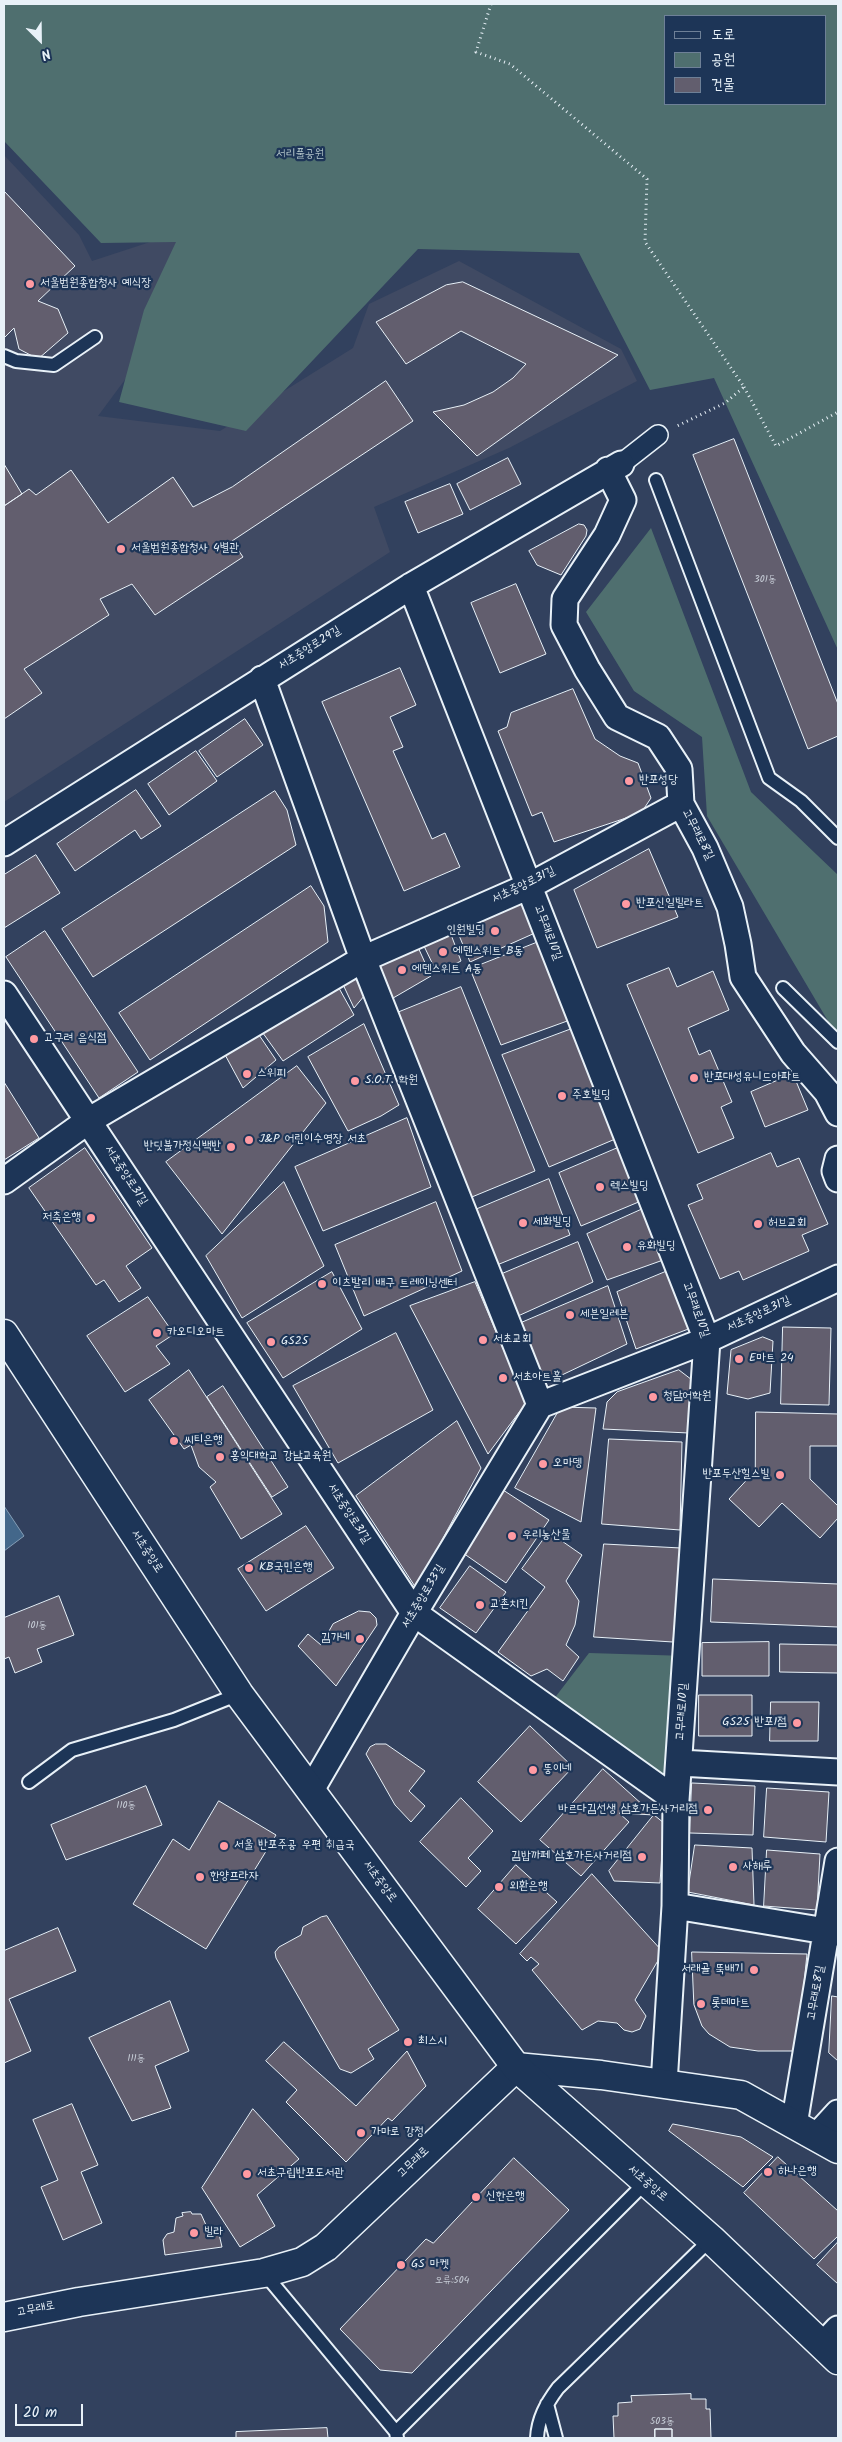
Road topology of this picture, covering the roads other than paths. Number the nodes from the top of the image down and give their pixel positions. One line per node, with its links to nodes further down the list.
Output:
1 (96, 337): 2 (lane)
2 (4, 356)
3 (658, 435): 4 (street)
4 (614, 467): 6 (street, 서초중앙로29길); 8 (street, 고무래로8길)
5 (656, 480): 9 (lane)
6 (411, 586): 7 (street, 서초중앙로29길); 11 (street, 고무래로10길)
7 (262, 679): 10 (street, 서초중앙로29길); 12 (street)
8 (681, 804): 11 (street, 서초중앙로31길); 16 (street, 고무래로8길)
9 (838, 838)
10 (4, 843)
11 (529, 886): 12 (street, 서초중앙로31길); 23 (street, 고무래로10길)
12 (363, 959): 17 (street, 서초중앙로31길); 24 (street)
13 (783, 988): 15 (lane)
14 (4, 994): 17 (street, 서초중앙로31길)
15 (838, 1042)
16 (838, 1113)
17 (88, 1121): 20 (street, 서초중앙로31길); 25 (street, 서초중앙로31길)
18 (838, 1159): 19 (street)
19 (838, 1179)
20 (4, 1181)
21 (838, 1278): 23 (street, 서초중앙로31길)
22 (4, 1334): 26 (main road, 서초중앙로)
23 (707, 1340): 24 (street, 서초중앙로31길); 27 (street, 고무래로10길)
24 (540, 1405): 25 (street, 서초중앙로33길)
25 (414, 1614): 30 (street, 서초중앙로33길); 31 (street, 서초중앙로31길)
26 (239, 1694): 29 (lane); 30 (main road, 서초중앙로)
27 (680, 1762): 28 (street); 31 (street, 고무래로10길)
28 (838, 1772)
29 (29, 1782)
30 (311, 1790): 35 (main road, 서초중앙로)
31 (676, 1800): 33 (street, 고무래로10길)
32 (838, 1861): 34 (street, 고무래로8길)
33 (675, 1906): 34 (street); 36 (street, 고무래로10길)
34 (833, 1932): 38 (street, 고무래로8길)
35 (516, 2067): 36 (main road); 39 (main road, 서초중앙로); 41 (main road, 고무래로)
36 (664, 2084): 38 (main road)
37 (838, 2113): 38 (street)
38 (816, 2137)
39 (644, 2183): 40 (main road, 서초중앙로); 45 (lane)
40 (711, 2239): 43 (main road, 서초중앙로); 44 (lane)
41 (264, 2273): 42 (main road, 고무래로); 45 (lane)
42 (4, 2316)
43 (833, 2345)
44 (547, 2404): 46 (lane); 47 (lane)
45 (397, 2435)
46 (537, 2438)
47 (556, 2438)

